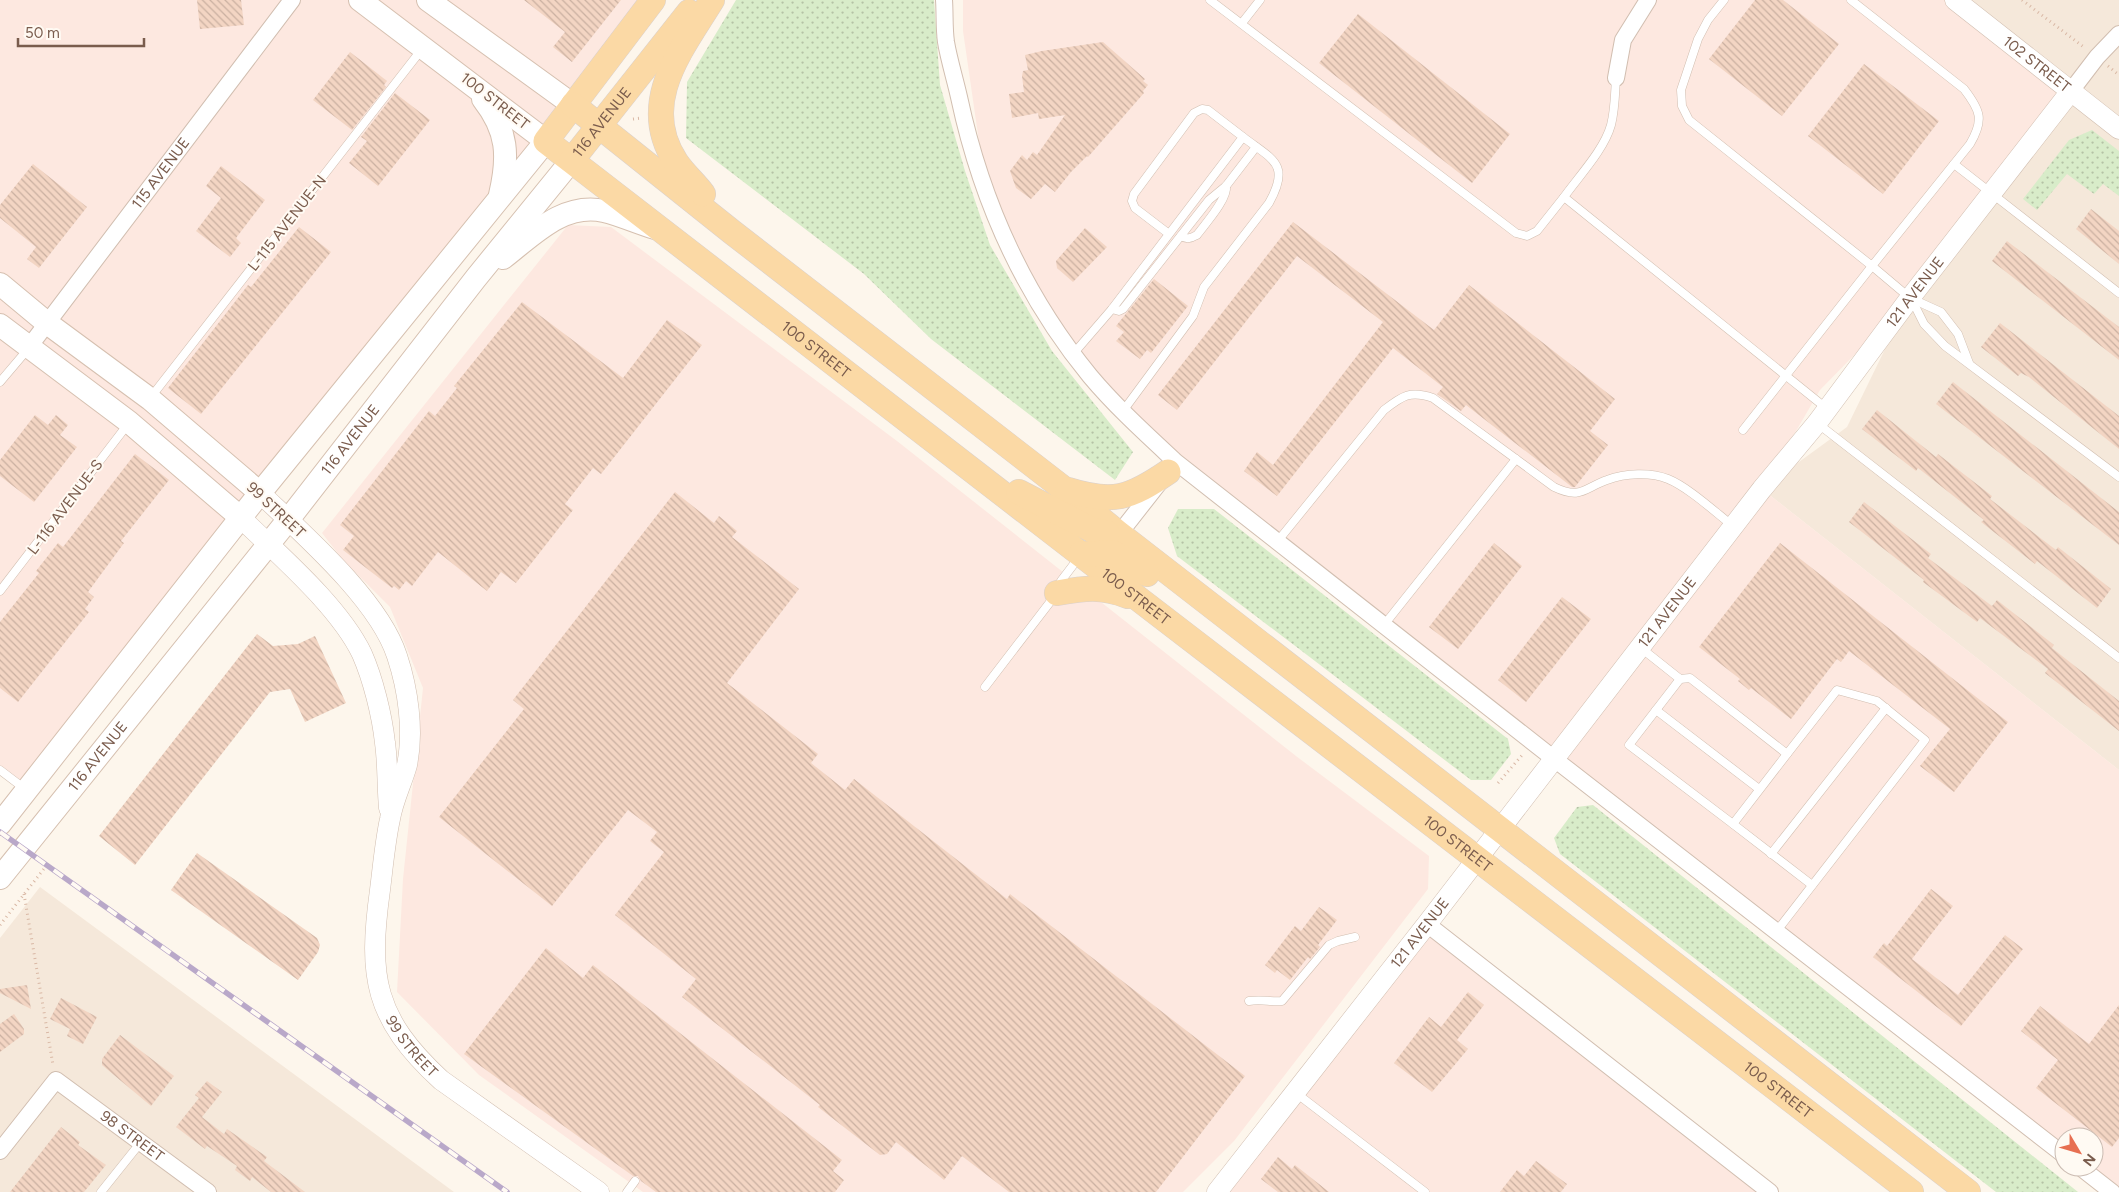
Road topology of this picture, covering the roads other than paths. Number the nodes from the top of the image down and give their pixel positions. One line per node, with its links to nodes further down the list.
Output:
1 (292, 0): 43 (street, 115 AVENUE)
2 (360, 0): 17 (main road, 100 STREET)
3 (428, 0): 21 (main road)
4 (653, 0): 21 (main road)
5 (698, 0): 22 (main road, 116 AVENUE)
6 (712, 0): 34 (main road)
7 (944, 0): 46 (street)
8 (1210, 0): 15 (lane)
9 (1260, 0): 15 (lane)
10 (1648, 0): 18 (street)
11 (1713, 0): 14 (lane)
12 (1851, 0): 28 (lane)
13 (1955, 0): 20 (street, 102 STREET)
14 (1722, 3): 37 (lane)
15 (1242, 23): 31 (lane)
16 (2119, 34): 20 (street, 121 AVENUE)
17 (424, 47): 19 (main road, 100 STREET); 50 (lane, L-115 AVENUE-N)
18 (1616, 78): 31 (lane)
19 (470, 82): 25 (main road, 100 STREET); 32 (main road)
20 (2071, 91): 23 (street, 102 STREET); 30 (street, 121 AVENUE)
21 (573, 105): 22 (main road); 25 (main road)
22 (599, 126): 27 (main road, 116 AVENUE); 34 (main road)
23 (2119, 129)
24 (1243, 138): 26 (lane); 35 (lane); 35 (lane)
25 (546, 141): 27 (main road, 100 STREET); 32 (main road)
26 (1256, 147): 29 (lane); 51 (lane)
27 (572, 160): 33 (main road, 100 STREET); 38 (main road, 116 AVENUE)
28 (1954, 164): 30 (lane); 37 (lane)
29 (1226, 186): 36 (lane); 36 (lane)
30 (1991, 193): 40 (lane); 41 (street, 121 AVENUE)
31 (1564, 197): 48 (lane)
32 (499, 198): 60 (main road)
33 (662, 230): 38 (main road); 56 (main road, 100 STREET)
34 (732, 232): 59 (main road)
35 (1169, 234): 42 (lane)
36 (1181, 236): 42 (lane)
37 (1872, 266): 41 (lane); 48 (lane)
38 (476, 278): 62 (main road, 116 AVENUE)
39 (0, 284): 43 (main road, 99 STREET)
40 (2119, 293)
41 (1910, 298): 47 (lane); 47 (lane); 52 (street, 121 AVENUE)
42 (1112, 309): 46 (lane)
43 (47, 323): 45 (street, 115 AVENUE); 50 (main road, 99 STREET)
44 (0, 325): 45 (main road, 99 STREET)
45 (29, 347): 49 (lane); 53 (main road, 99 STREET)
46 (1074, 353): 51 (street)
47 (1969, 363): 58 (lane)
48 (1786, 376): 52 (lane); 54 (lane)
49 (0, 382)
50 (150, 399): 60 (main road, 99 STREET)
51 (1123, 411): 57 (street)
52 (1822, 416): 63 (street, 121 AVENUE); 74 (lane)
53 (129, 422): 61 (main road, 99 STREET); 68 (lane, L-116 AVENUE-S)
54 (1743, 430)
55 (1516, 459): 63 (lane); 65 (lane); 71 (lane)
56 (966, 465): 64 (main road); 67 (main road, 100 STREET)
57 (1172, 467): 59 (main road); 64 (street); 65 (street)
58 (2119, 477)
59 (1064, 488): 64 (main road)
60 (260, 493): 61 (main road); 62 (street, 99 STREET)
61 (240, 517): 66 (street, 99 STREET); 83 (main road)
62 (288, 520): 66 (main road, 116 AVENUE); 85 (street, 99 STREET)
63 (1733, 526): 73 (street, 121 AVENUE)
64 (1119, 534): 72 (main road)
65 (1277, 542): 71 (street)
66 (268, 544): 84 (main road, 116 AVENUE); 85 (street, 99 STREET)
67 (1081, 554): 69 (lane); 70 (main road, 100 STREET); 72 (main road)
68 (0, 591)
69 (1057, 593): 70 (main road); 76 (lane)
70 (1140, 600): 90 (main road, 100 STREET)
71 (1384, 625): 80 (street)
72 (1248, 633): 88 (main road)
73 (1639, 647): 75 (lane); 80 (street, 121 AVENUE)
74 (2119, 658)
75 (1680, 679): 78 (lane); 79 (lane)
76 (985, 687)
77 (1886, 708): 79 (lane); 89 (lane); 92 (lane)
78 (1656, 710): 82 (lane); 87 (lane)
79 (1787, 754): 82 (lane)
80 (1553, 758): 88 (street, 121 AVENUE); 94 (street)
81 (0, 770): 83 (lane)
82 (1759, 789): 87 (lane)
83 (26, 790): 84 (main road); 86 (main road)
84 (54, 809): 91 (main road, 116 AVENUE)
85 (390, 818): 105 (street, 99 STREET)
86 (0, 824)
87 (1733, 824): 89 (lane)
88 (1498, 829): 90 (street, 121 AVENUE); 111 (main road)
89 (1771, 854): 92 (lane)
90 (1476, 857): 93 (street, 121 AVENUE); 110 (main road, 100 STREET)
91 (0, 878)
92 (1812, 885): 94 (lane)
93 (1427, 924): 97 (street, 121 AVENUE); 109 (street)
94 (1776, 932): 99 (street)
95 (1355, 938): 96 (lane)
96 (1249, 1001)
97 (1294, 1092): 107 (street, 121 AVENUE); 108 (lane)
98 (141, 1142): 100 (street, 98 STREET); 103 (lane); 104 (street, 98 STREET)
99 (2054, 1147)
100 (0, 1151)
101 (2093, 1177): 112 (street)
102 (635, 1181): 106 (lane)
103 (102, 1192)
104 (208, 1192)
105 (599, 1192)
106 (626, 1192)
107 (1217, 1192)
108 (1425, 1192)
109 (1770, 1192)
110 (1911, 1192)
111 (1968, 1192)
112 (2112, 1192)

